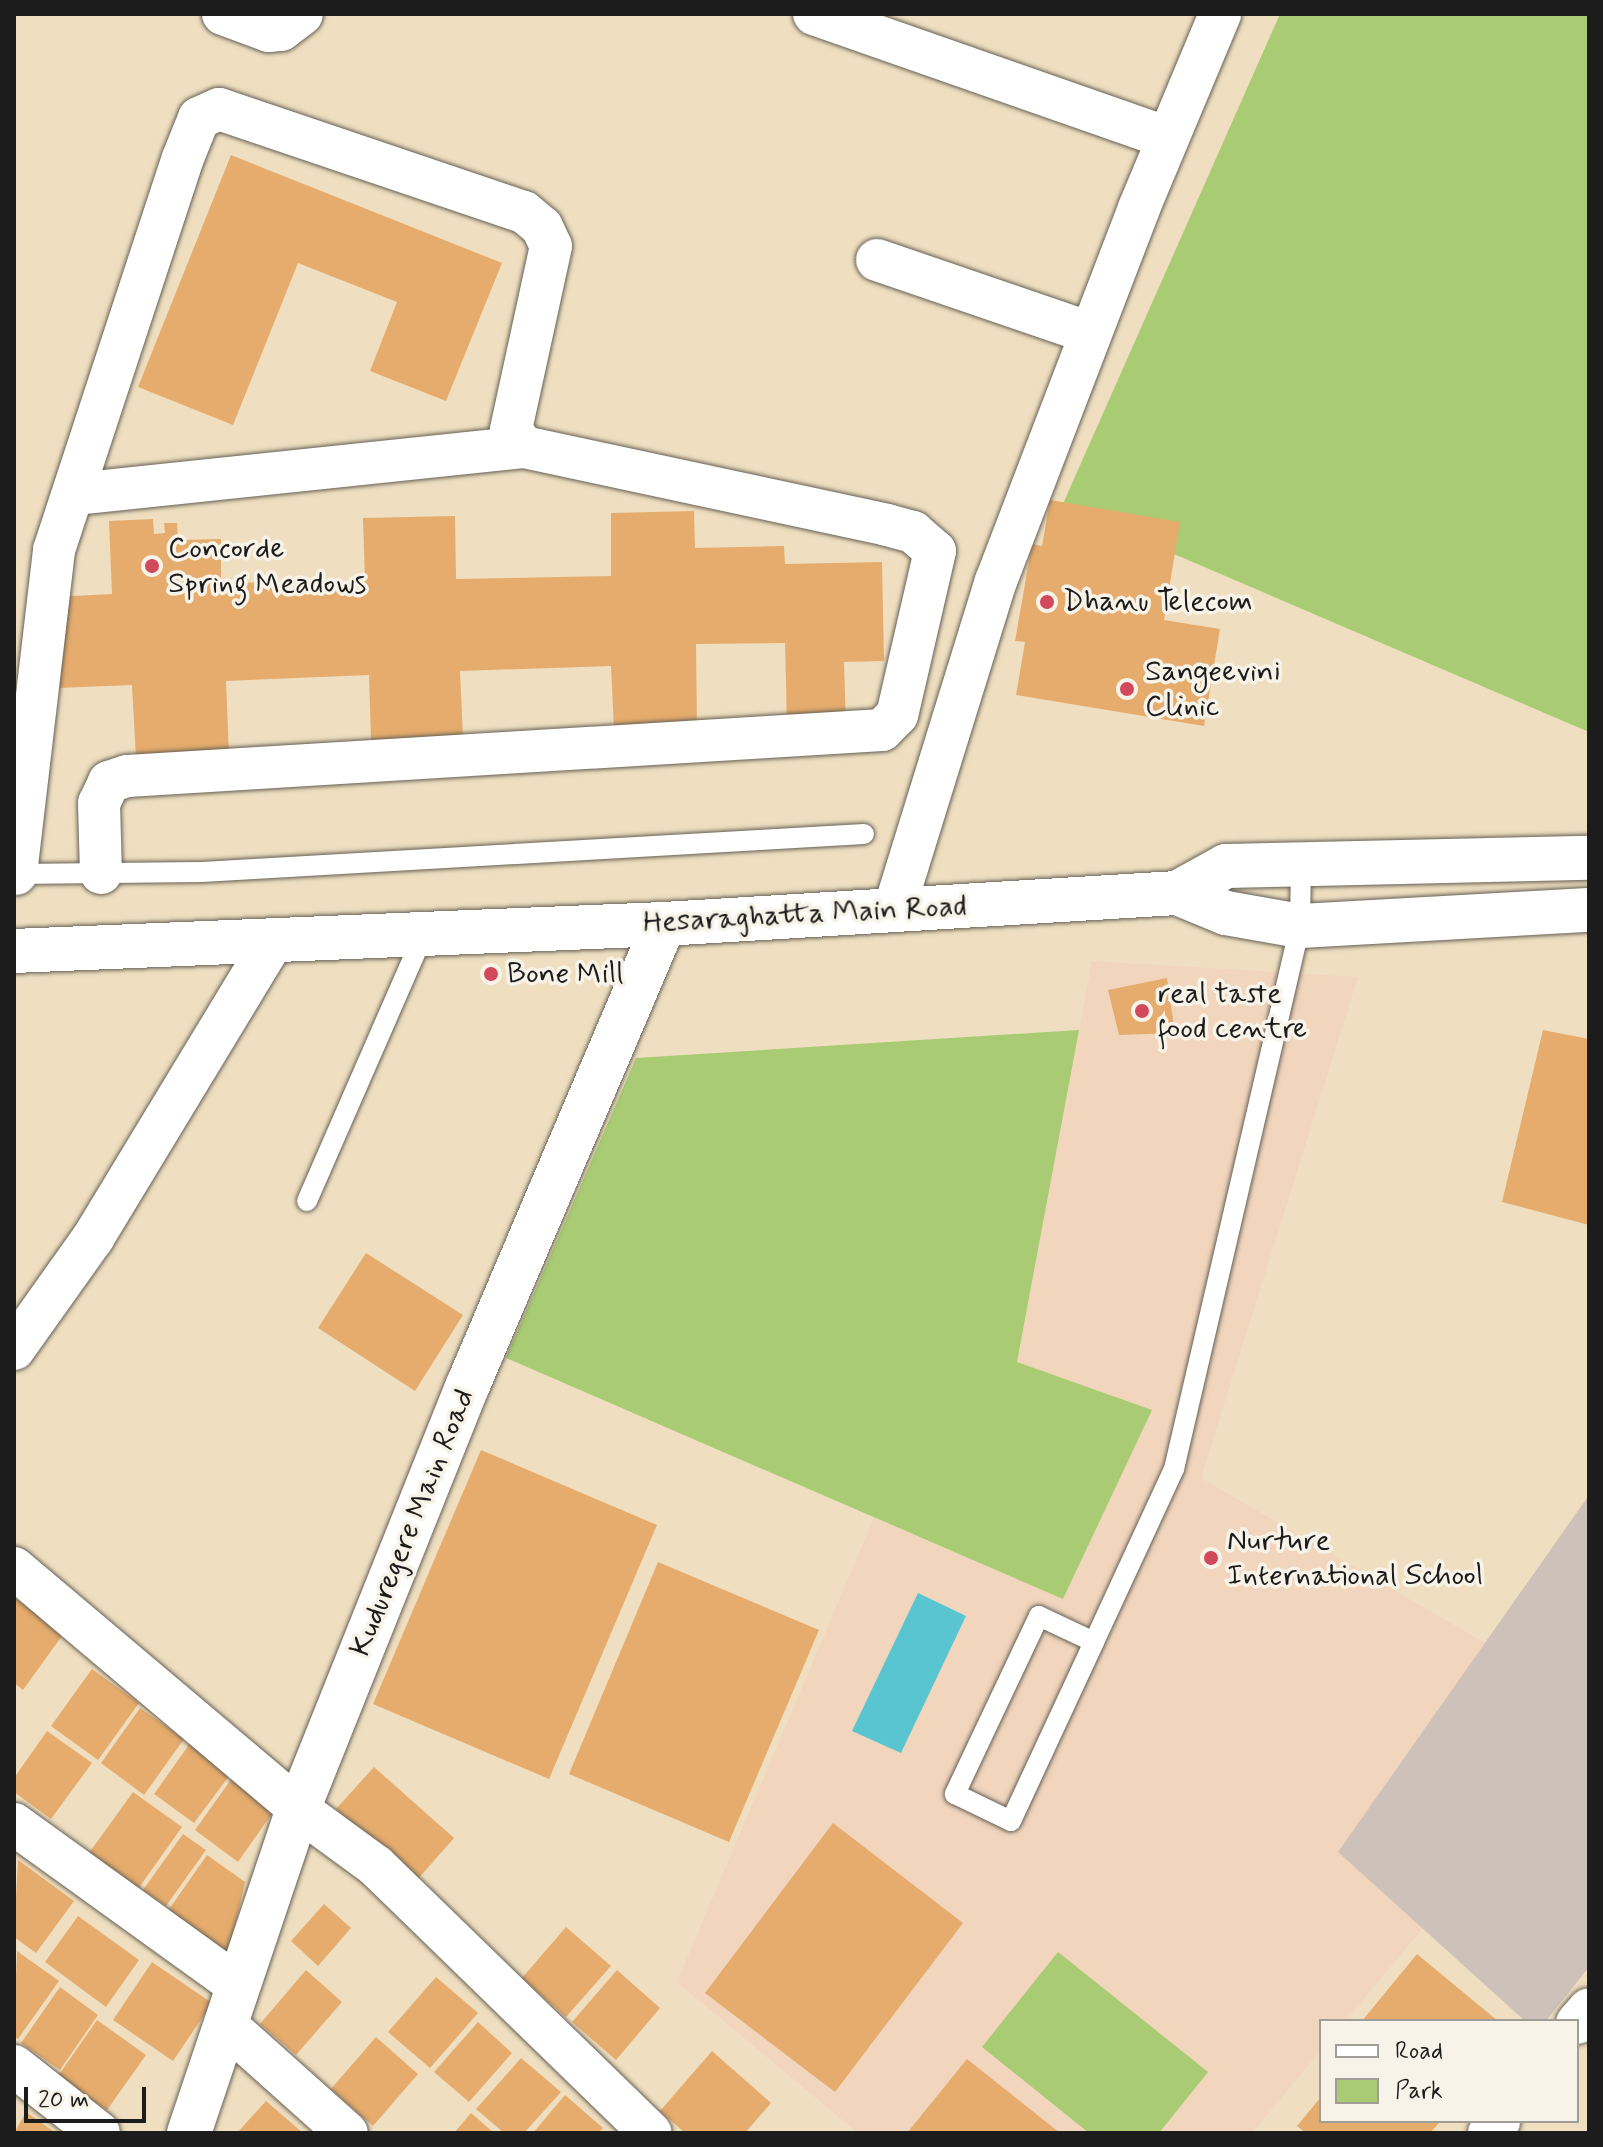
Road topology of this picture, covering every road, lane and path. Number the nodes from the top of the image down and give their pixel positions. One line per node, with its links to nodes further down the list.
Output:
1 (223, 14): 2 (street)
2 (302, 14)
3 (814, 14): 5 (street)
4 (1220, 14): 5 (street)
5 (1168, 138): 7 (street)
6 (877, 260): 7 (street)
7 (1090, 333): 16 (street)
8 (524, 447): 9 (street); 9 (street); 13 (street)
9 (76, 494): 14 (street)
10 (864, 834): 13 (lane)
11 (1589, 858): 12 (main road, Hesaraghatta Main Road)
12 (1301, 863): 15 (main road, Hesaraghatta Main Road); 19 (lane)
13 (101, 873): 14 (lane)
14 (15, 874)
15 (1177, 893): 16 (main road, Hesaraghatta Main Road); 19 (main road)
16 (894, 910): 18 (main road, Hesaraghatta Main Road)
17 (1589, 910): 19 (main road)
18 (664, 924): 20 (main road, Hesaraghatta Main Road); 27 (main road, Kuduregere Main Road)
19 (1300, 926): 26 (lane)
20 (423, 935): 21 (main road, Hesaraghatta Main Road); 23 (lane)
21 (273, 941): 22 (main road, Hesaraghatta Main Road); 24 (street)
22 (14, 951)
23 (307, 1201)
24 (14, 1349)
25 (14, 1568): 27 (street)
26 (1094, 1642): 26 (lane)
27 (299, 1807): 29 (main road, Kuduregere Main Road); 34 (street)
28 (14, 1824): 29 (street)
29 (232, 2005): 32 (main road, Kuduregere Main Road); 33 (street)
30 (14, 2066): 31 (street)
31 (99, 2133)
32 (189, 2133)
33 (347, 2133)
34 (651, 2133)

